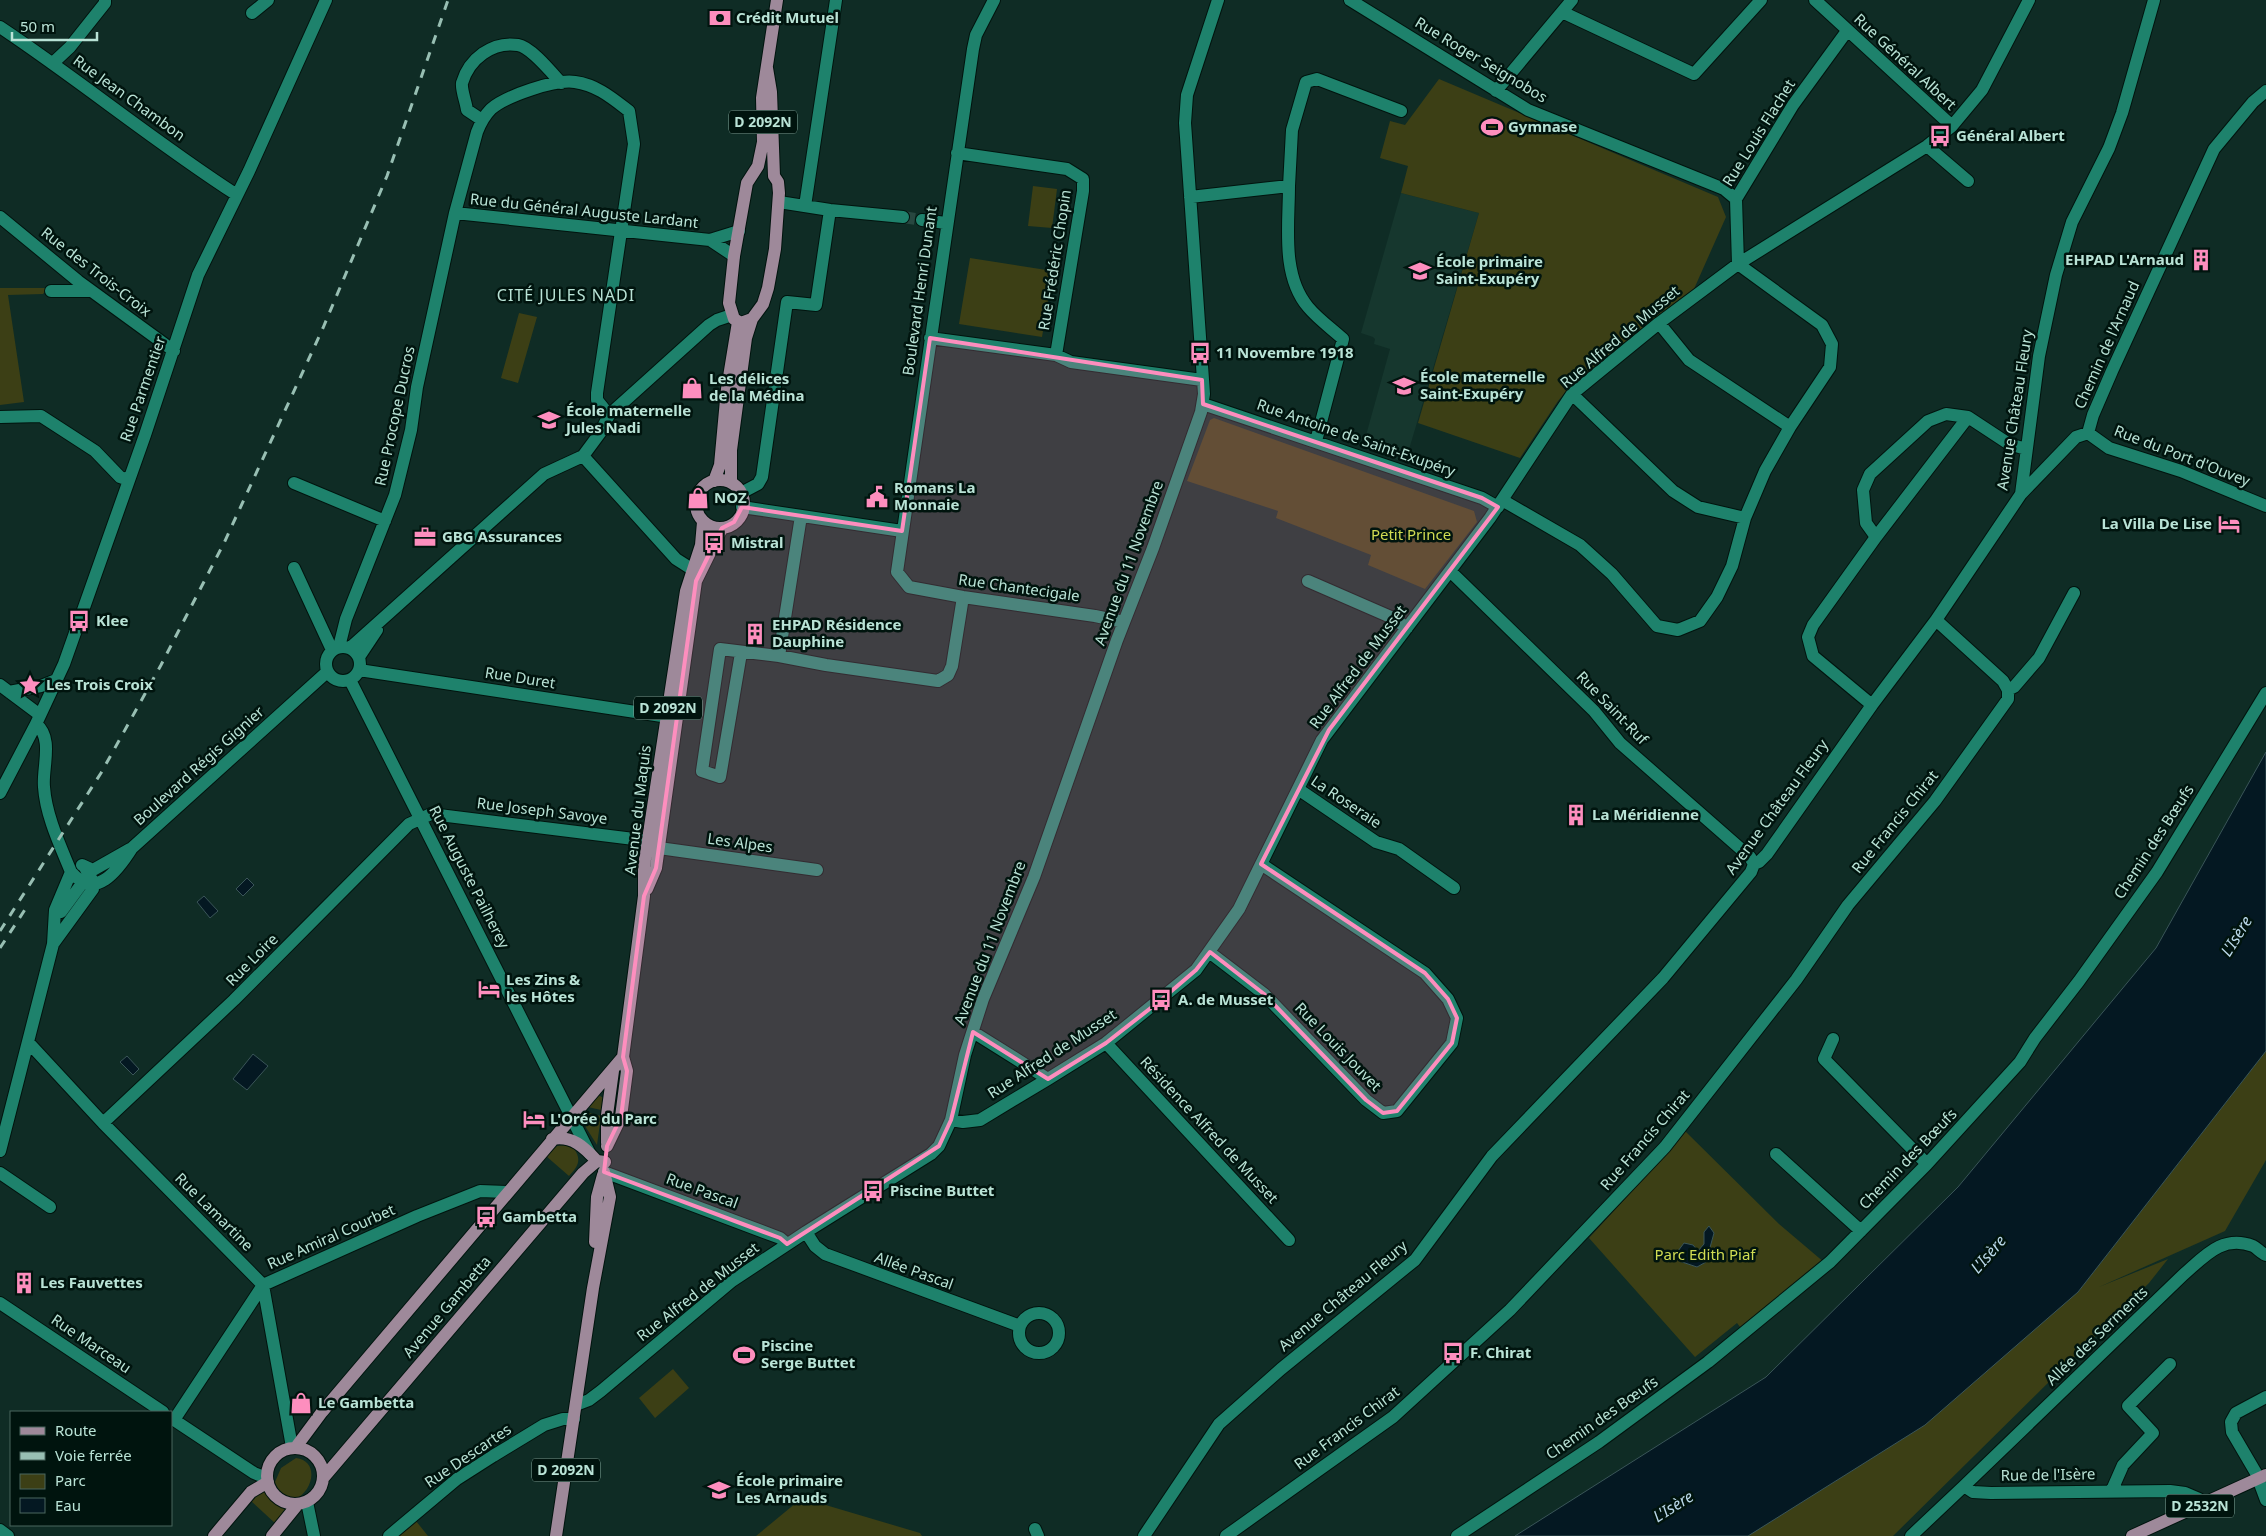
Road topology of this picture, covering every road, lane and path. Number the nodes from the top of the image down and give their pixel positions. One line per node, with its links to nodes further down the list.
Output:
1 (105, 0): 18 (street)
2 (268, 0): 15 (street)
3 (326, 0): 32 (street, Rue Parmentier)
4 (777, 0): 19 (main road, Avenue du Maquis / D 2092N)
5 (836, 0): 36 (street)
6 (994, 0): 27 (street, Boulevard Henri Dunant)
7 (1218, 0): 33 (street, Avenue du 11 Novembre)
8 (1350, 0): 21 (street, Rue Roger Seignobos)
9 (1572, 0): 14 (street)
10 (1761, 0): 14 (street)
11 (1815, 0): 17 (street, Rue Général Albert)
12 (2028, 0): 25 (street, Rue Alfred de Musset)
13 (2154, 0): 65 (street, Avenue Château Fleury)
14 (1562, 12): 21 (street)
15 (252, 13)
16 (0, 27): 18 (street, Rue Jean Chambon)
17 (1847, 31): 25 (street, Rue Général Albert); 34 (street, Rue Louis Flachet)
18 (54, 62): 32 (street, Rue Jean Chambon)
19 (767, 68): 28 (main road, Avenue du Maquis / D 2092N); 29 (main road, Avenue du Maquis / D 2092N)
20 (561, 83): 24 (street); 24 (street); 43 (street)
21 (1496, 91): 34 (street, Rue Roger Seignobos)
22 (2266, 91): 63 (street, Chemin de l'Arnaud)
23 (1401, 111): 31 (street)
24 (482, 120): 38 (street, Rue Procope Ducros)
25 (1952, 126): 26 (street, Rue Alfred de Musset)
26 (1928, 146): 30 (street); 47 (street, Rue Alfred de Musset)
27 (957, 153): 42 (street, Boulevard Henri Dunant); 55 (street, Rue Frédéric Chopin)
28 (754, 175): 29 (main road); 44 (main road, Avenue du Maquis)
29 (774, 176): 35 (main road, Avenue du Maquis)
30 (1968, 181)
31 (1289, 186): 33 (street); 64 (street)
32 (238, 196): 54 (street, Rue Parmentier)
33 (1190, 196): 56 (street, Avenue du 11 Novembre)
34 (1736, 199): 47 (street, Rue Louis Flachet)
35 (779, 202): 36 (street); 51 (main road, Avenue du Maquis)
36 (805, 206): 37 (street)
37 (830, 210): 40 (street); 71 (street)
38 (455, 213): 43 (street, Rue du Général Auguste Lardant); 78 (street, Rue Procope Ducros)
39 (0, 216): 49 (street, Rue des Trois-Croix)
40 (903, 217)
41 (922, 220): 42 (street)
42 (946, 223): 53 (street, Boulevard Henri Dunant)
43 (620, 231): 45 (street, Rue du Général Auguste Lardant); 59 (street)
44 (739, 231): 45 (street, Rue du Général Auguste Lardant); 46 (main road, Avenue du Maquis)
45 (710, 240): 46 (street, Rue du Général Auguste Lardant)
46 (734, 256): 50 (main road, Avenue du Maquis)
47 (1738, 264): 52 (street, Rue Alfred de Musset); 62 (street, Rue Antoine de Saint-Exupéry)
48 (51, 291): 49 (street)
49 (91, 291): 54 (street, Rue des Trois-Croix)
50 (730, 318): 51 (main road); 59 (street); 68 (main road, Avenue du Maquis)
51 (752, 319): 69 (main road, Avenue du Maquis)
52 (1659, 324): 57 (street, Rue Alfred de Musset); 62 (street)
53 (930, 338): 55 (street); 81 (street, Boulevard Henri Dunant)
54 (174, 351): 67 (street, Rue Parmentier)
55 (1056, 356): 56 (street)
56 (1202, 380): 58 (street, Avenue du 11 Novembre)
57 (1572, 394): 73 (street, Rue Alfred de Musset); 77 (street)
58 (1203, 404): 64 (street, Rue Antoine de Saint-Exupéry); 93 (street, Avenue du 11 Novembre)
59 (609, 415): 66 (street)
60 (1968, 417): 65 (street); 82 (street); 82 (street)
61 (0, 418): 67 (street)
62 (1790, 426): 77 (street, Rue Antoine de Saint-Exupéry)
63 (2088, 433): 72 (street, Chemin de l'Arnaud); 74 (street, Rue du Port d'Ouvey)
64 (1316, 442): 73 (street, Rue Antoine de Saint-Exupéry)
65 (2026, 449): 72 (street, Avenue Château Fleury)
66 (583, 456): 84 (street); 91 (street)
67 (129, 480): 100 (street, Rue Parmentier)
68 (714, 481): 69 (main road); 79 (main road, Avenue du Maquis)
69 (731, 482): 71 (main road)
70 (294, 483): 78 (street)
71 (741, 493): 75 (main road)
72 (2021, 494): 92 (street, Avenue Château Fleury)
73 (1500, 503): 77 (street, Rue Antoine de Saint-Exupéry); 85 (street, Rue Alfred de Musset)
74 (2266, 506)
75 (742, 507): 76 (street); 80 (main road, Avenue du Maquis)
76 (801, 516): 81 (street); 98 (street)
77 (1745, 518)
78 (385, 520): 90 (street, Rue Procope Ducros)
79 (703, 522): 80 (main road); 84 (main road, Avenue du Maquis / D 2092N)
80 (722, 528): 84 (main road, Avenue du Maquis / D 2092N)
81 (902, 532): 87 (street, Boulevard Henri Dunant)
82 (1876, 537): 105 (street)
83 (294, 568): 97 (street)
84 (695, 572): 106 (main road, Avenue du Maquis / D 2092N)
85 (1450, 572): 94 (street, Rue Alfred de Musset); 116 (street, Rue Saint-Ruf)
86 (1308, 581): 94 (street)
87 (910, 587): 89 (street, Rue Chantecigale)
88 (2074, 592): 103 (street)
89 (963, 597): 93 (street, Rue Chantecigale); 98 (street)
90 (346, 619): 95 (street); 97 (street, Rue Procope Ducros)
91 (384, 619): 95 (street); 97 (street)
92 (1936, 620): 103 (street); 105 (street, Avenue Château Fleury)
93 (1124, 622): 124 (street, Avenue du 11 Novembre)
94 (1407, 628): 110 (street, Rue Alfred de Musset)
95 (367, 633): 97 (street)
96 (741, 653): 96 (street); 98 (street)
97 (348, 654): 99 (street); 101 (street); 106 (street, Rue Duret)
98 (779, 656)
99 (327, 672): 101 (street); 119 (street, Boulevard Régis Gignier)
100 (56, 680): 102 (street); 107 (street, Rue Parmentier)
101 (350, 680): 112 (street, Rue Auguste Pailherey)
102 (5, 689): 107 (street)
103 (2008, 690): 175 (street, Rue Francis Chirat)
104 (2266, 693): 139 (street, Chemin des Bœufs)
105 (1872, 705): 116 (street, Avenue Château Fleury)
106 (672, 718): 113 (main road, Avenue du Maquis / D 2092N)
107 (38, 720): 108 (street, Rue Parmentier); 109 (street)
108 (27, 742): 109 (street); 111 (street, Rue Parmentier)
109 (45, 759): 114 (street)
110 (1298, 789): 115 (street, Rue Alfred de Musset); 120 (street, La Roseraie)
111 (0, 793)
112 (421, 817): 113 (street, Rue Joseph Savoye); 131 (street, Rue Auguste Pailherey); 133 (street, Rue Loire)
113 (654, 844): 117 (street, Les Alpes); 128 (main road, Avenue du Maquis / D 2092N)
114 (61, 848): 118 (street); 119 (street)
115 (1261, 864): 123 (street, Rue Alfred de Musset); 123 (street, Rue Louis Jouvet)
116 (1754, 864): 174 (street, Avenue Château Fleury)
117 (817, 870)
118 (71, 872): 119 (street); 121 (street)
119 (88, 875): 121 (street); 122 (street)
120 (1454, 888)
121 (54, 922): 122 (street)
122 (53, 944): 126 (street)
123 (1210, 952): 127 (street, Rue Alfred de Musset)
124 (973, 1032): 130 (street); 132 (street, Avenue du 11 Novembre)
125 (1833, 1039): 139 (street)
126 (28, 1042): 133 (street, Rue Lamartine); 136 (street)
127 (1106, 1043): 130 (street, Rue Alfred de Musset); 145 (street, Résidence Alfred de Musset)
128 (623, 1057): 129 (main road, Avenue du Maquis / D 2092N); 135 (main road, Avenue du Maquis / D 2092N)
129 (613, 1071): 131 (main road, Avenue Gambetta); 135 (main road, Avenue du Maquis / D 2092N)
130 (1048, 1078): 132 (street, Rue Alfred de Musset)
131 (571, 1118): 134 (main road, Avenue Gambetta); 138 (street)
132 (951, 1120): 144 (street, Rue Alfred de Musset)
133 (103, 1123): 148 (street, Rue Lamartine)
134 (552, 1139): 138 (main road); 141 (main road, Avenue Gambetta)
135 (607, 1146): 138 (main road, D 2092N)
136 (0, 1151)
137 (1776, 1154): 143 (street)
138 (599, 1162): 146 (street, Rue Pascal); 153 (main road, D 2092N); 159 (main road, Avenue Gambetta)
139 (1927, 1164): 143 (street, Chemin des Bœufs)
140 (0, 1173): 142 (street)
141 (507, 1192): 148 (street, Rue Amiral Courbet); 158 (main road, Avenue Gambetta)
142 (50, 1207)
143 (1861, 1231): 176 (street, Chemin des Bœufs)
144 (806, 1232): 146 (street, Rue Alfred de Musset); 150 (street, Allée Pascal)
145 (1289, 1240)
146 (786, 1244): 153 (street, Rue Alfred de Musset)
147 (2265, 1253): 162 (street, Allée des Serments)
148 (264, 1285): 155 (street, Rue Amiral Courbet); 158 (street)
149 (0, 1303): 154 (street, Rue Marceau)
150 (1020, 1326)
151 (2170, 1364): 163 (street)
152 (2266, 1397): 160 (street)
153 (576, 1405): 157 (main road, D 2092N)
154 (162, 1411)
155 (172, 1412)
156 (172, 1418): 161 (street, Rue Marceau)
157 (574, 1419): 172 (street, Rue Descartes); 173 (main road, D 2092N)
158 (294, 1447): 159 (main road); 161 (main road, Avenue Gambetta)
159 (324, 1477): 165 (main road, Avenue Gambetta)
160 (2262, 1477): 164 (street); 166 (main road, D 2532N)
161 (268, 1480): 165 (main road); 169 (main road)
162 (1964, 1486): 163 (street, Rue de l'Isère); 177 (street)
163 (2112, 1490): 166 (street, Rue de l'Isère)
164 (2266, 1500)
165 (302, 1503): 170 (main road, Avenue Gambetta); 171 (street)
166 (2202, 1506): 178 (main road, D 2532N)
167 (0, 1530): 168 (street)
168 (8, 1536)
169 (214, 1536)
170 (272, 1536)
171 (314, 1536)
172 (389, 1536)
173 (556, 1536)
174 (1144, 1536)
175 (1226, 1536)
176 (1457, 1536)
177 (1911, 1536)
178 (2132, 1536)

